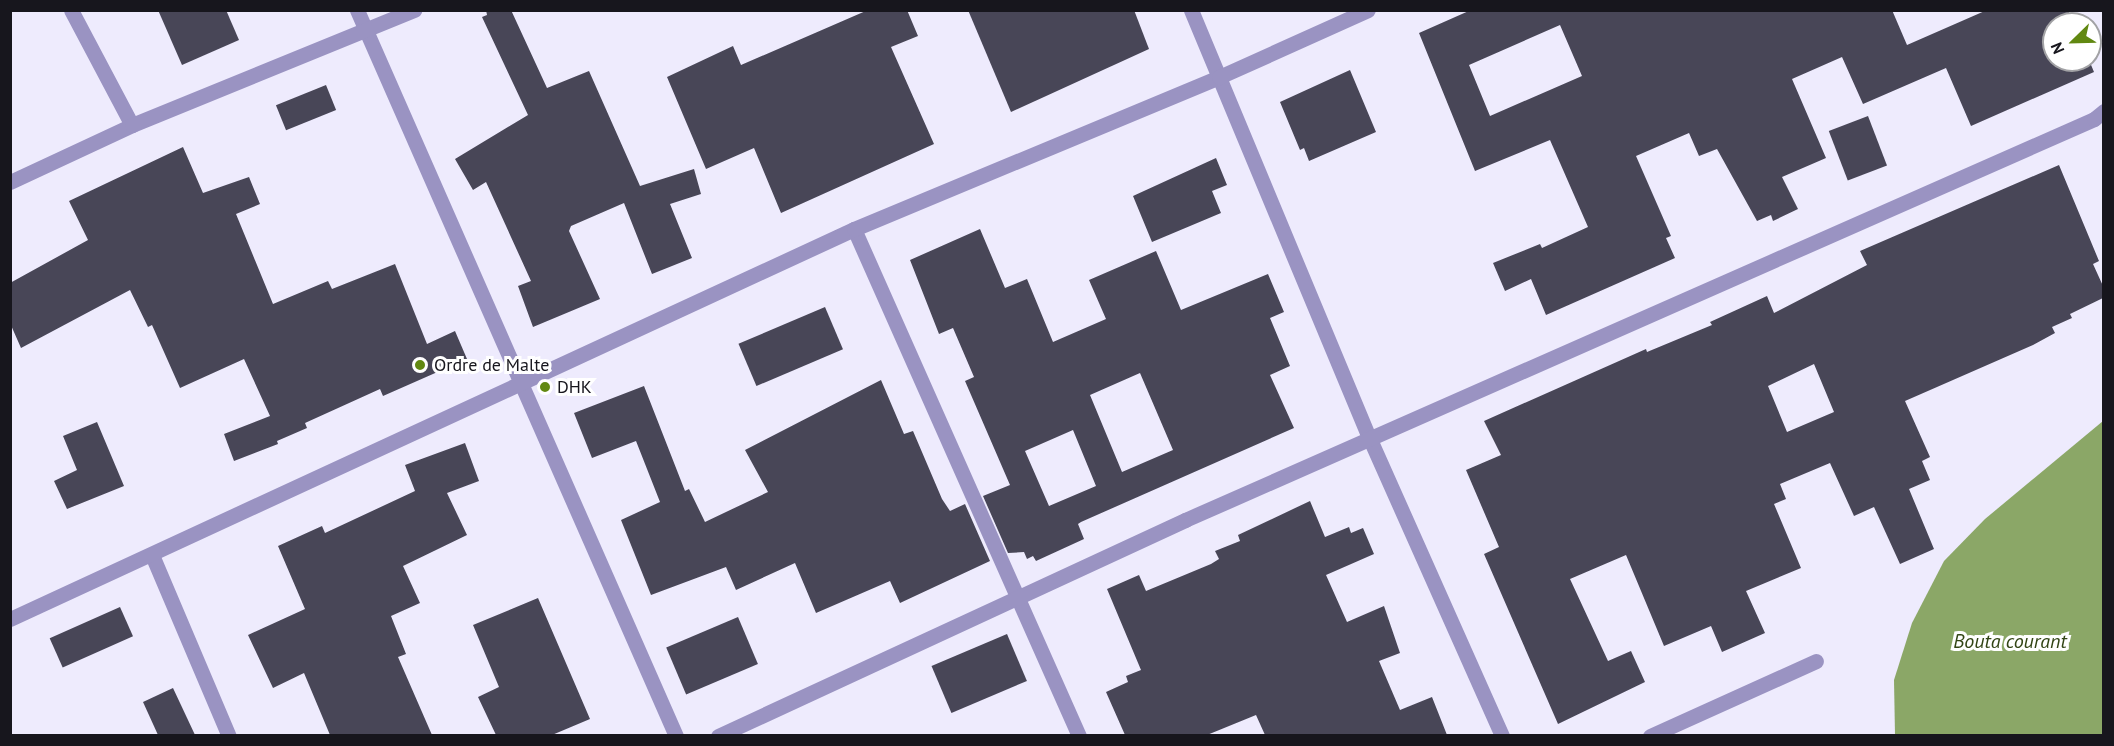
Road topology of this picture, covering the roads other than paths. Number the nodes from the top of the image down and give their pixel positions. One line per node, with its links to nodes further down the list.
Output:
1 (71, 10): 9 (street)
2 (357, 10): 6 (street)
3 (414, 10): 6 (street)
4 (1191, 10): 7 (street)
5 (1368, 10): 7 (street)
6 (368, 32): 9 (street); 12 (street)
7 (1219, 77): 11 (street); 13 (street)
8 (2103, 111): 13 (street)
9 (132, 125): 10 (street)
10 (10, 182)
11 (854, 229): 12 (street); 15 (street)
12 (520, 381): 14 (street); 19 (street)
13 (1369, 438): 15 (street); 22 (street)
14 (152, 555): 16 (street); 18 (street)
15 (1016, 597): 20 (street); 21 (street)
16 (10, 619)
17 (1816, 661): 23 (street)
18 (229, 735)
19 (676, 735)
20 (718, 735)
21 (1079, 735)
22 (1502, 735)
23 (1650, 735)

